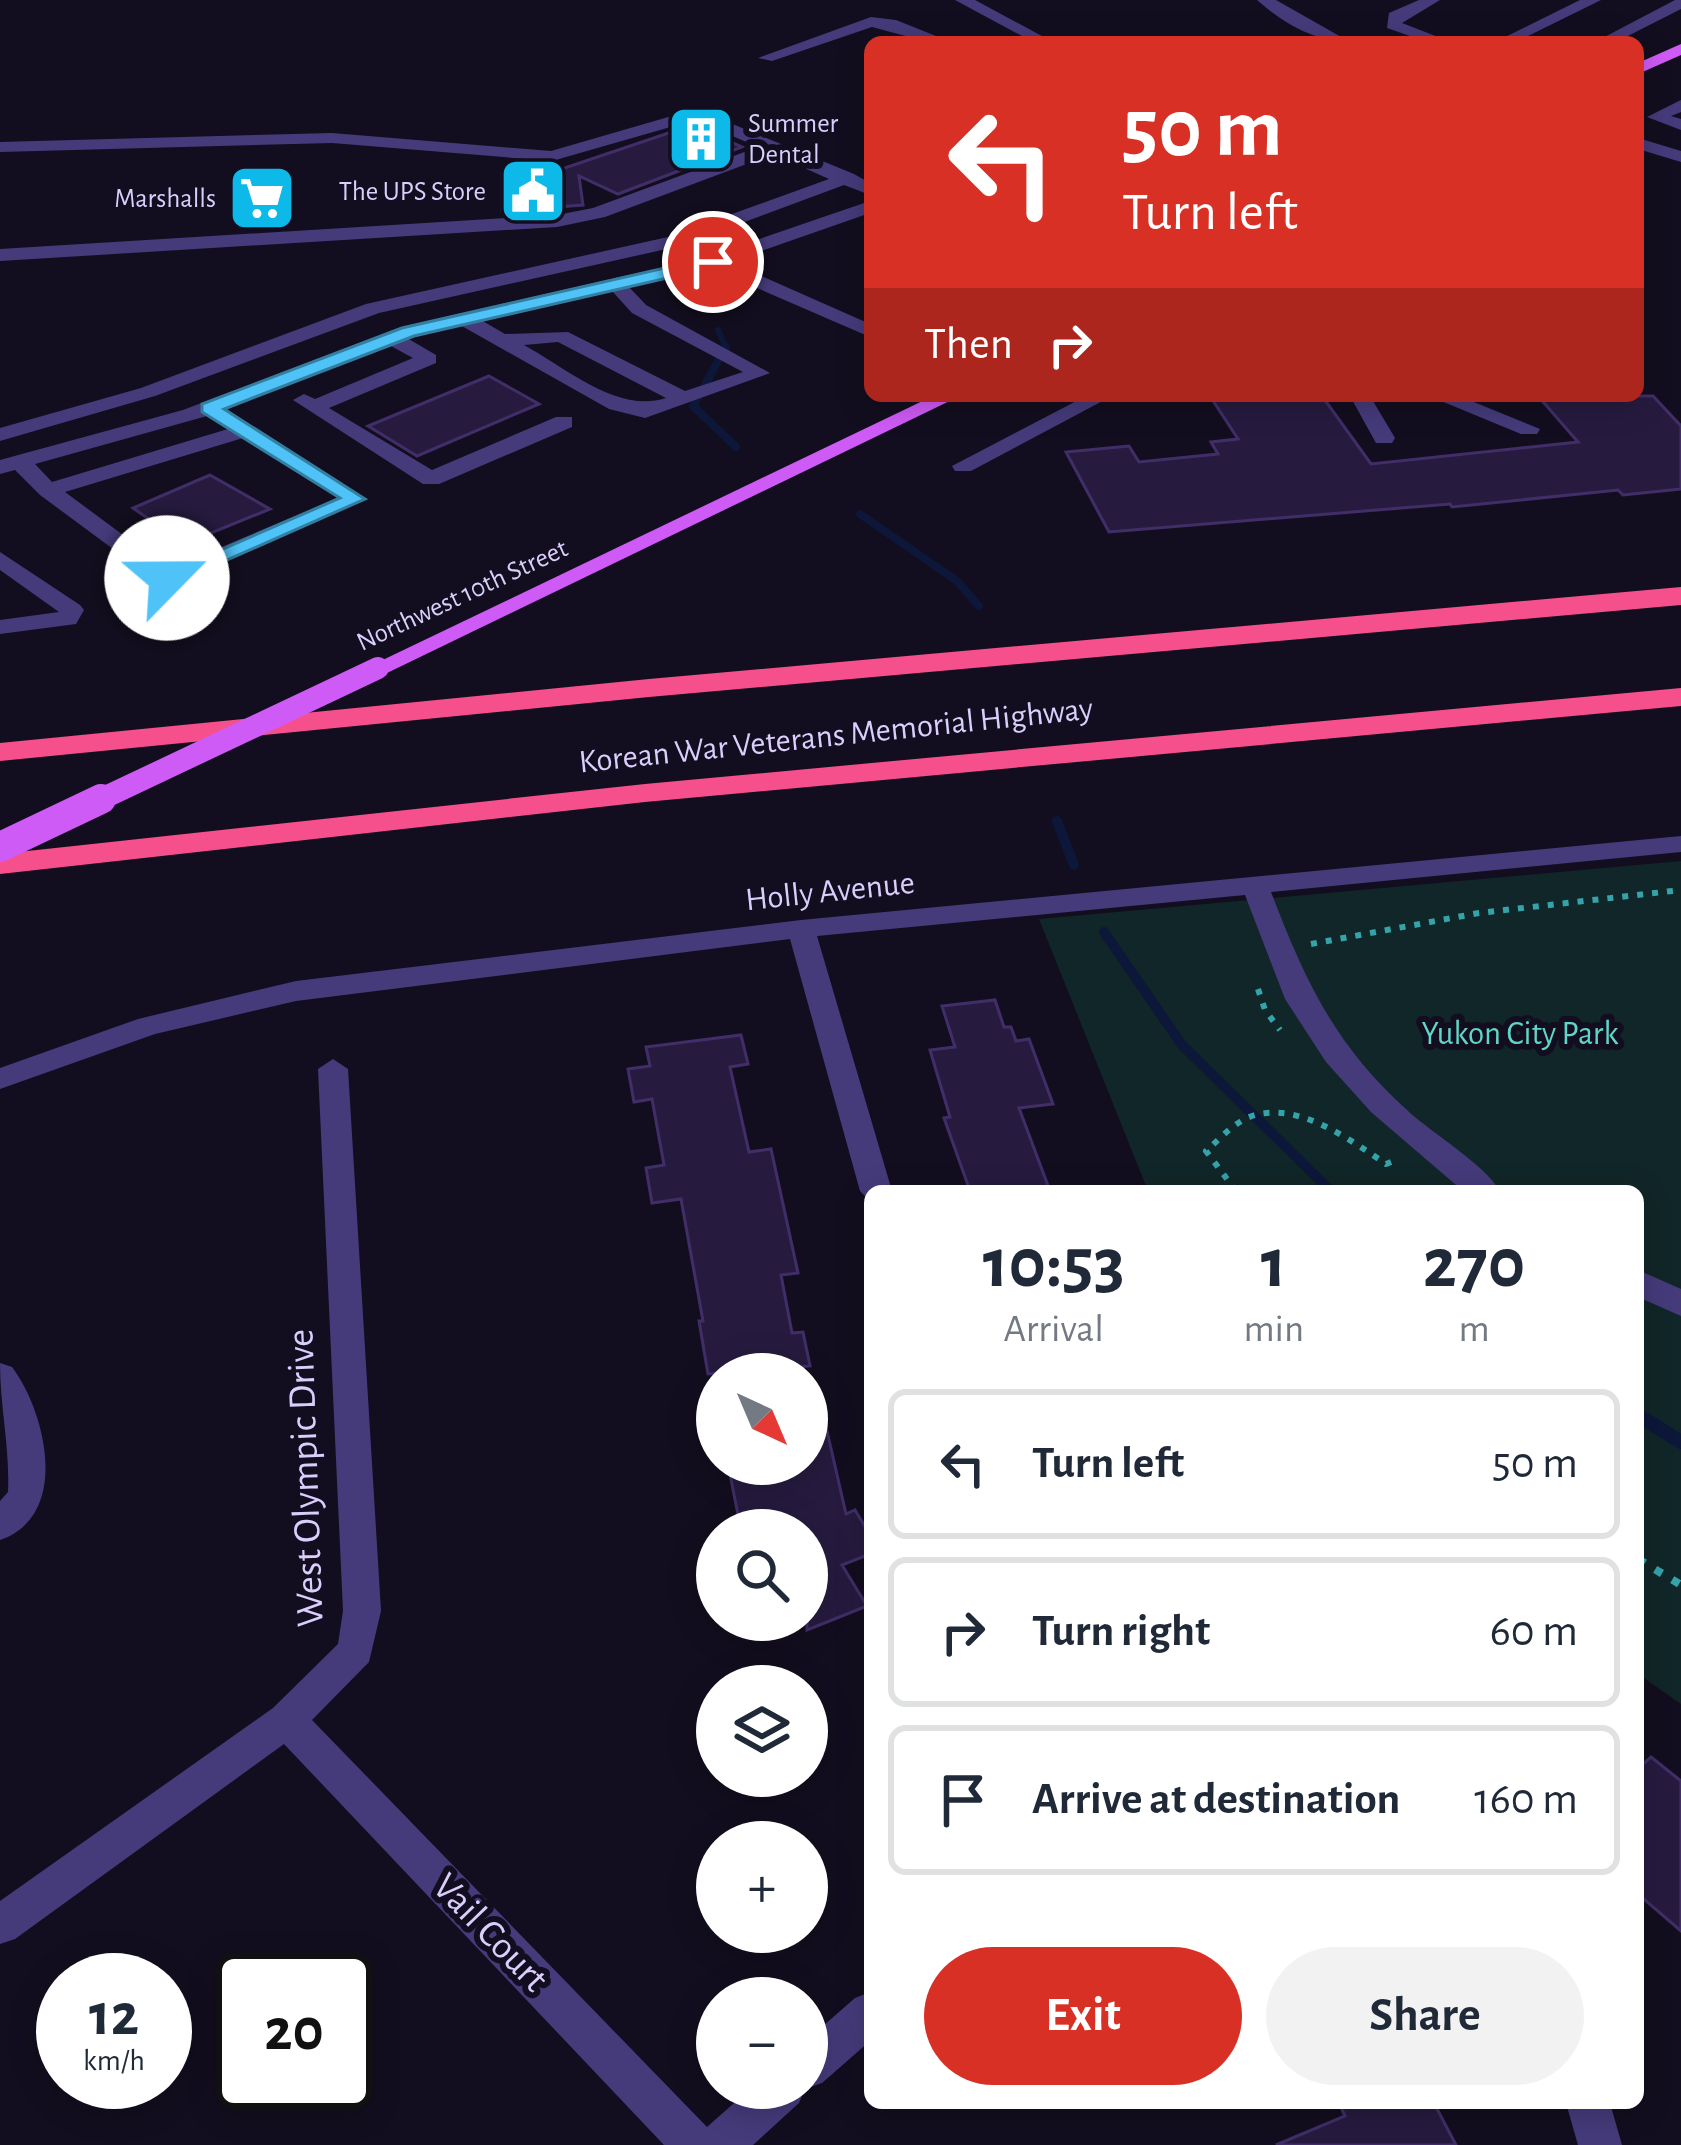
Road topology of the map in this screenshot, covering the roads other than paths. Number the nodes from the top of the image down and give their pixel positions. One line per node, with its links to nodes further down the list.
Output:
1 (963, 0): 8 (street)
2 (1264, 0): 9 (street)
3 (1432, 0): 10 (street)
4 (1593, 0): 6 (street)
5 (1681, 3): 13 (street)
6 (1522, 33): 11 (street); 12 (street)
7 (924, 36): 15 (street)
8 (1033, 36)
9 (1328, 36)
10 (1425, 36)
11 (1516, 36)
12 (1532, 36)
13 (1615, 36)
14 (1681, 49): 16 (main road)
15 (766, 58)
16 (1644, 66)
17 (1681, 105): 18 (street)
18 (1681, 125)
19 (1644, 145): 22 (street)
20 (0, 147): 21 (street)
21 (775, 147): 23 (street); 27 (street)
22 (1681, 157)
23 (862, 183): 45 (street)
24 (864, 208): 25 (street)
25 (834, 219): 26 (street); 28 (street)
26 (864, 233)
27 (0, 255)
28 (713, 262): 29 (street); 31 (street)
29 (616, 284): 30 (street); 35 (street)
30 (464, 319): 32 (street); 33 (street)
31 (864, 328)
32 (391, 338): 34 (street); 40 (street)
33 (502, 340): 35 (street); 35 (street)
34 (278, 382): 40 (street); 41 (street)
35 (684, 399)
36 (937, 402): 58 (main road, Northwest 10th Street, bridge)
37 (1090, 402): 48 (street)
38 (1363, 402): 46 (street)
39 (1455, 402): 43 (street)
40 (313, 407): 42 (street)
41 (209, 408): 44 (street); 47 (street)
42 (564, 422)
43 (1529, 429)
44 (245, 430): 49 (street); 49 (street)
45 (0, 435)
46 (1384, 438)
47 (10, 465): 49 (street)
48 (963, 466)
49 (48, 490)
50 (0, 559): 52 (street)
51 (1681, 596): 54 (highway, Korean War Veterans Memorial Highway)
52 (0, 627)
53 (1681, 697): 59 (highway, Korean War Veterans Memorial Highway)
54 (109, 740): 55 (highway); 56 (highway, Korean War Veterans Memorial Highway)
55 (0, 742)
56 (0, 752)
57 (1681, 844): 60 (street, Holly Avenue)
58 (0, 847)
59 (0, 865)
60 (1256, 888): 61 (street, Holly Avenue); 65 (street)
61 (801, 929): 63 (street, Holly Avenue); 64 (street)
62 (333, 1069): 70 (street, West Olympic Drive)
63 (0, 1079)
64 (874, 1185)
65 (1477, 1185)
66 (1644, 1285): 67 (street)
67 (1681, 1304)
68 (0, 1376): 69 (street)
69 (0, 1525)
70 (287, 1720): 71 (street, West Olympic Drive); 76 (street, Vail Court)
71 (0, 1925)
72 (864, 2018): 73 (street)
73 (828, 2050)
74 (760, 2109): 77 (street)
75 (1590, 2109): 78 (street)
76 (694, 2145)
77 (720, 2145)
78 (1600, 2145)

